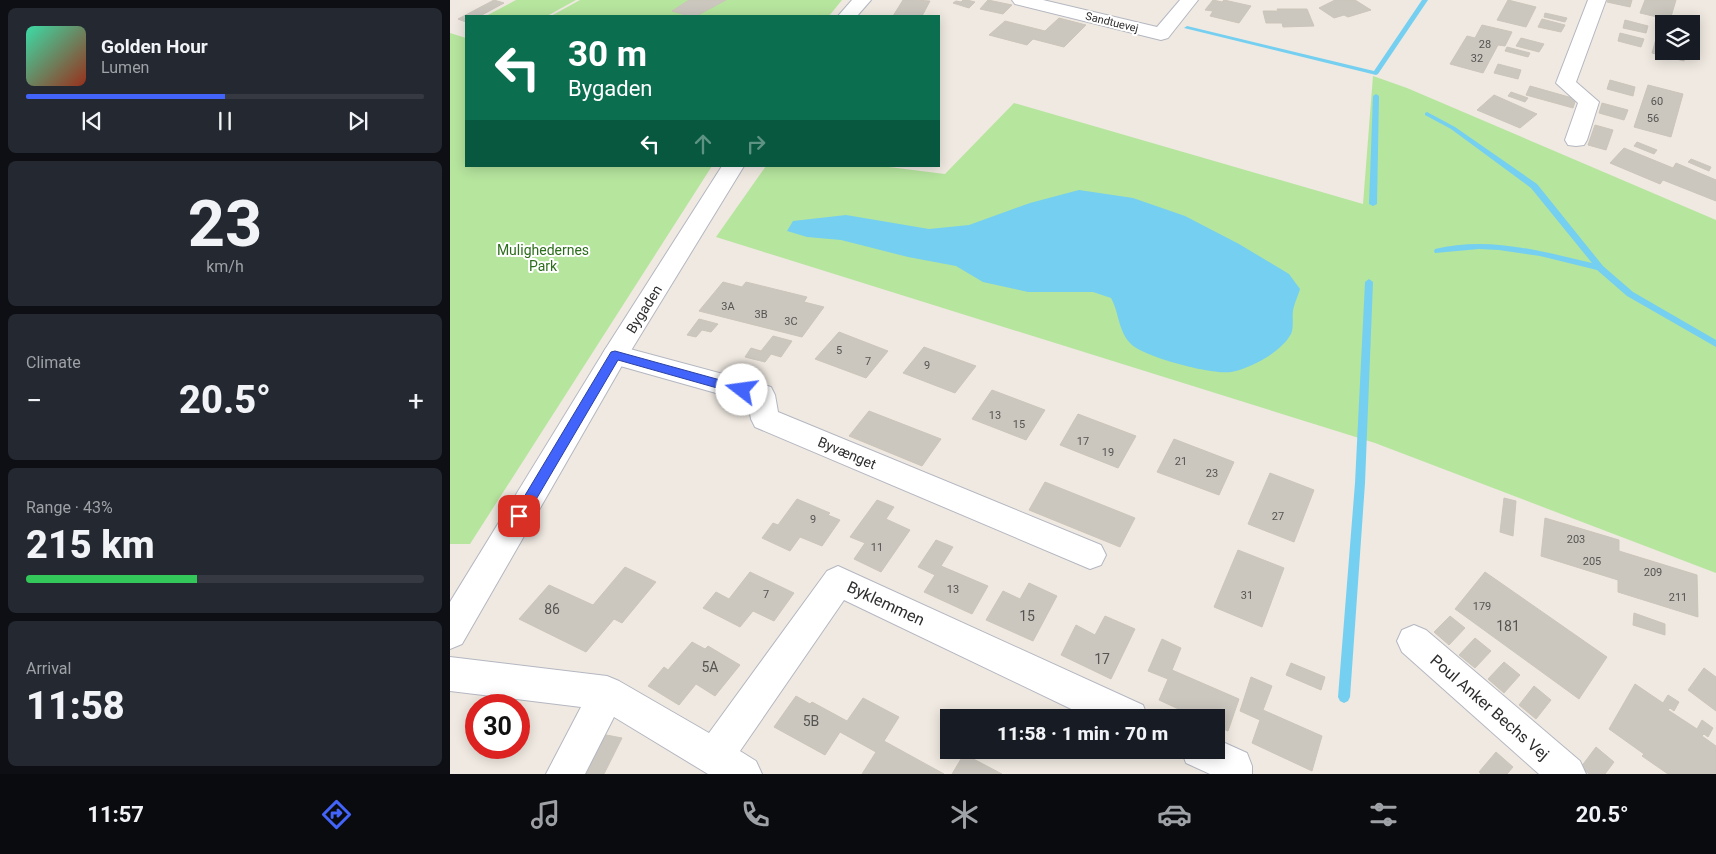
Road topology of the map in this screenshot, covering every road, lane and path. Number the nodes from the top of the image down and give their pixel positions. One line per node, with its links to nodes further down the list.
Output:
1 (862, 0): 5 (street)
2 (1021, 0): 3 (street, Sandtuevej)
3 (1189, 0)
4 (1597, 0): 6 (street)
5 (849, 15)
6 (1576, 140)
7 (732, 167): 8 (street, Bygaden)
8 (615, 355): 9 (street, Byvænget); 10 (street, Bygaden)
9 (1090, 555)
10 (450, 633)
11 (1414, 641): 19 (street, Poul Anker Bechs Vej)
12 (450, 674): 13 (street, Byklemmen)
13 (607, 693): 16 (street, Byklemmen); 17 (street)
14 (1111, 709): 16 (street, Byklemmen)
15 (1219, 759): 18 (street)
16 (729, 766)
17 (565, 774)
18 (1233, 774)
19 (1567, 774)

